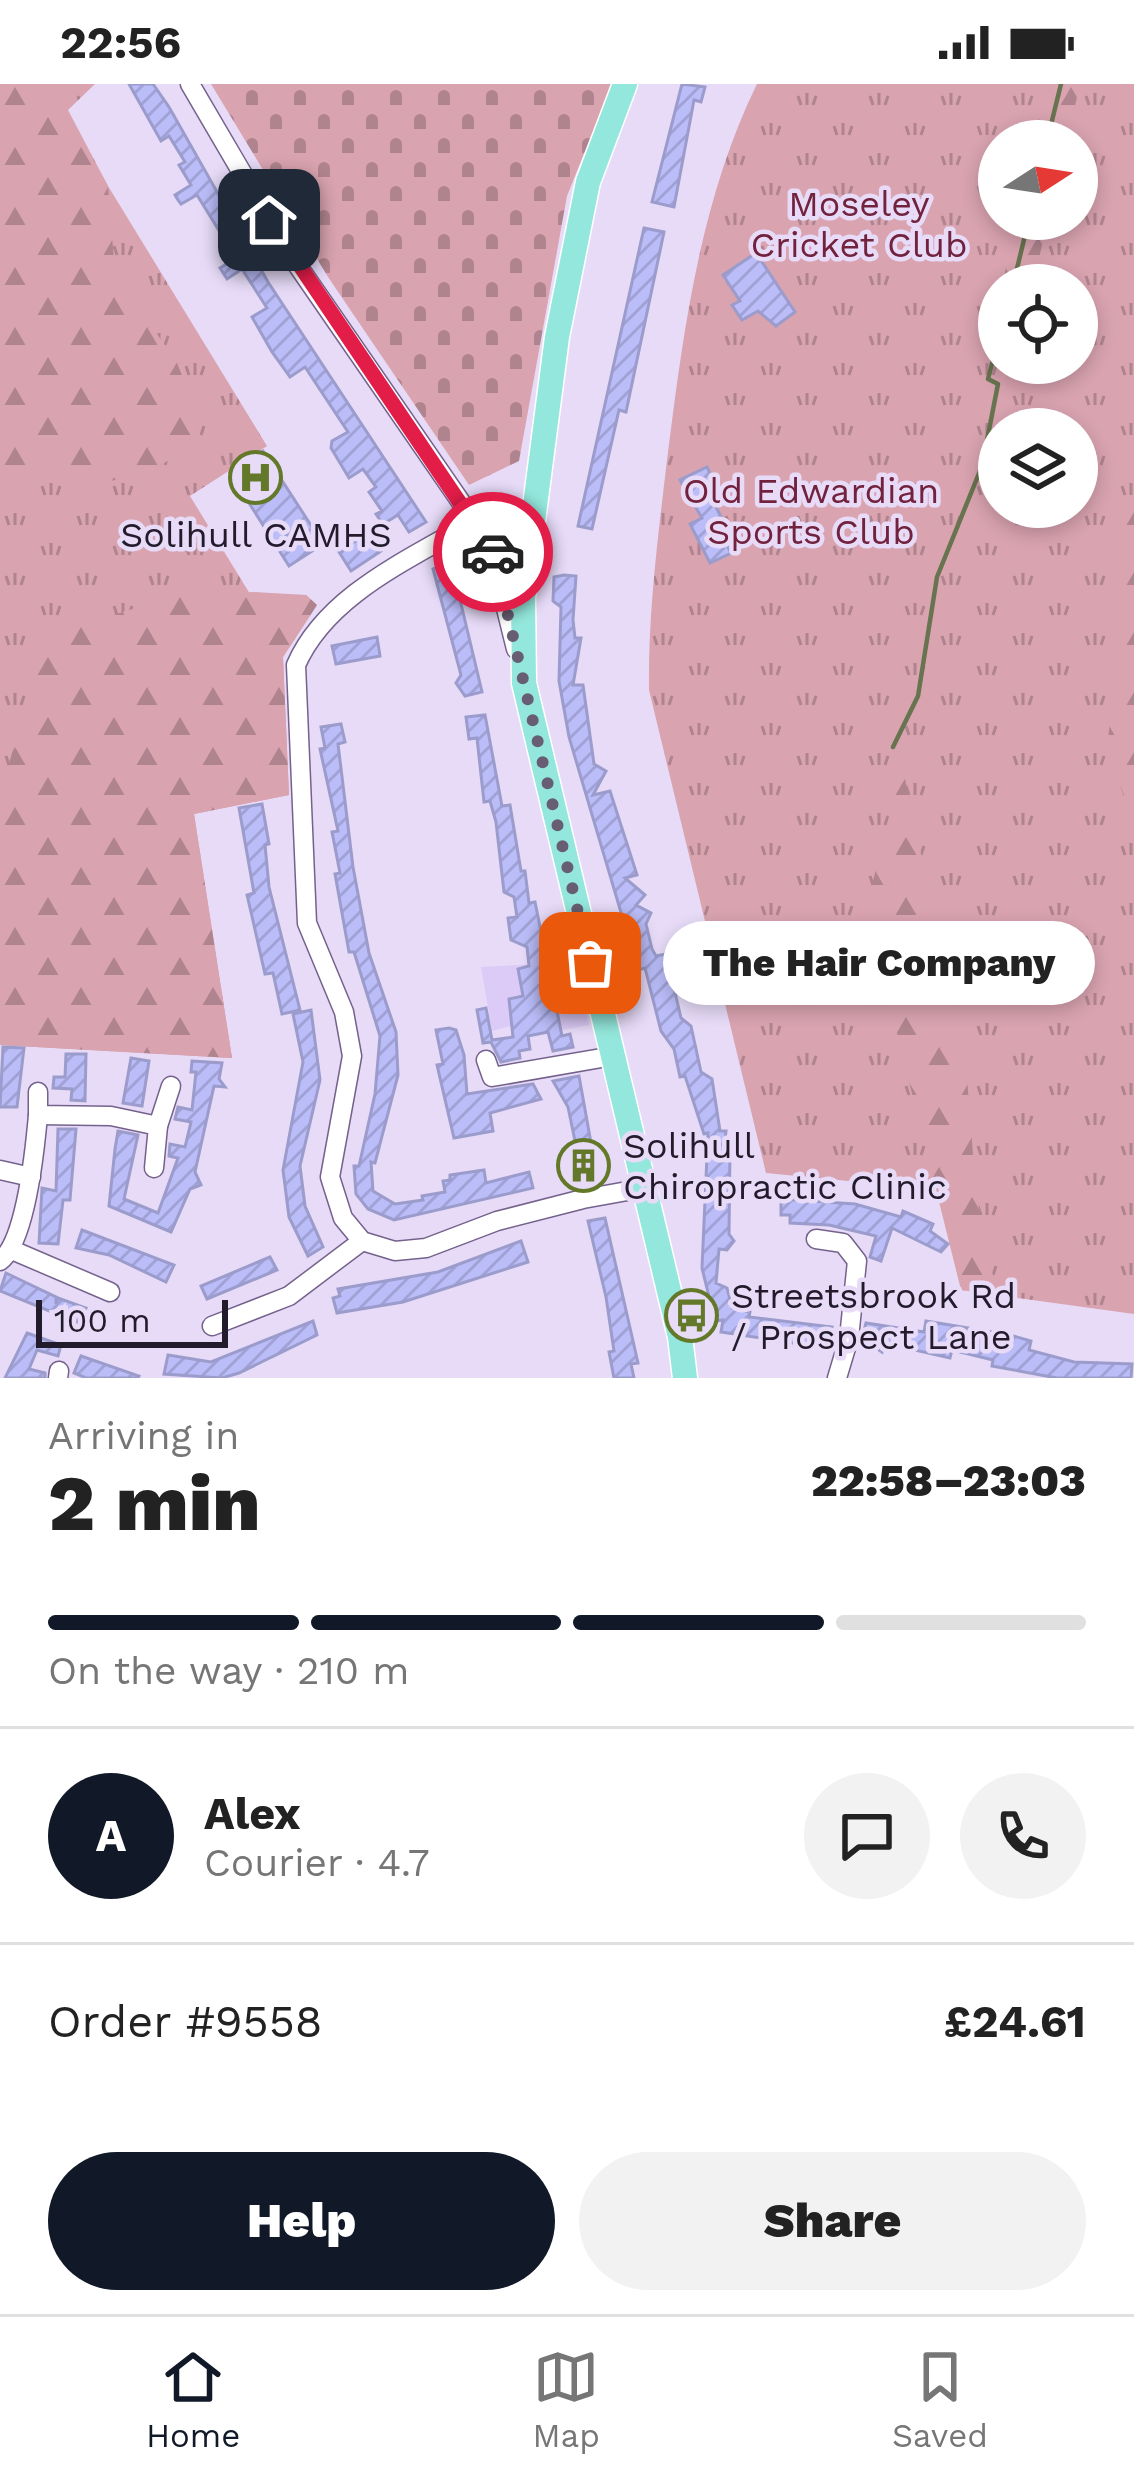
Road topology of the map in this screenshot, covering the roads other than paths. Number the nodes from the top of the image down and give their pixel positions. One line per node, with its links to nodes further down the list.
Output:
1 (190, 84): 3 (street)
2 (626, 84): 5 (main road)
3 (473, 521): 4 (street); 18 (street)
4 (490, 544): 5 (street); 6 (street)
5 (527, 558): 6 (main road)
6 (524, 682): 7 (main road)
7 (613, 1056): 8 (street); 16 (main road)
8 (486, 1075)
9 (171, 1086): 12 (street)
10 (38, 1092): 11 (street)
11 (38, 1115): 12 (street); 15 (street)
12 (158, 1126): 13 (street)
13 (154, 1168)
14 (0, 1170): 15 (street)
15 (31, 1177): 19 (street)
16 (644, 1188): 18 (street); 22 (main road)
17 (816, 1239): 25 (street)
18 (362, 1241): 21 (street)
19 (6, 1256): 20 (street)
20 (104, 1282)
21 (212, 1326)
22 (680, 1337): 23 (main road); 24 (main road)
23 (685, 1378)
24 (699, 1378)
25 (837, 1378)

